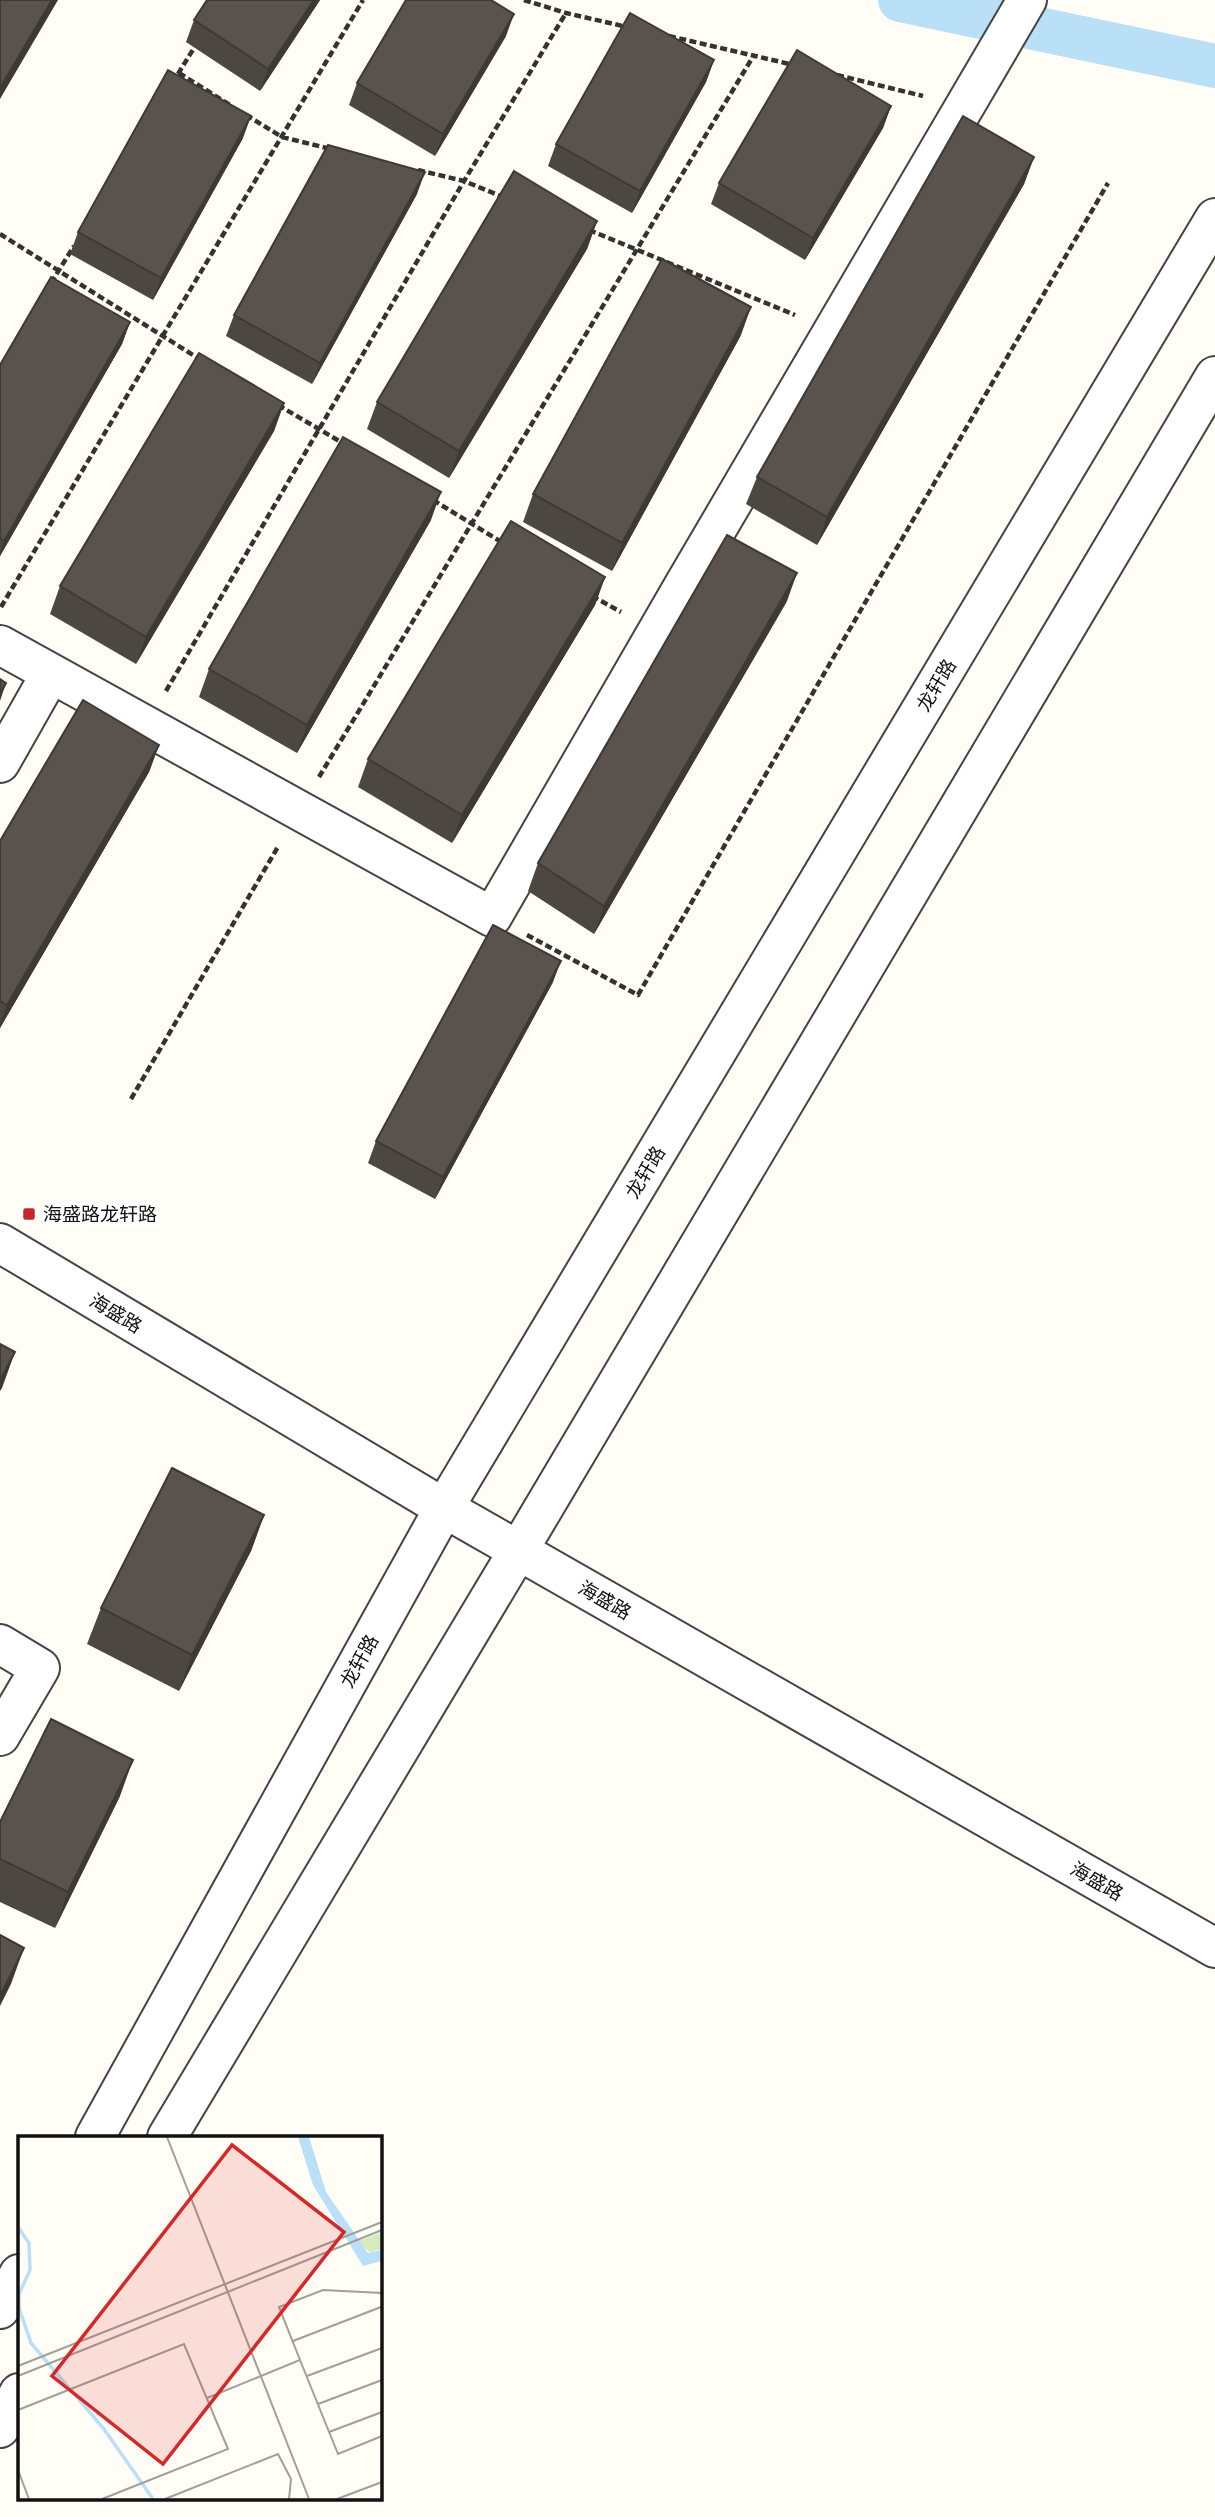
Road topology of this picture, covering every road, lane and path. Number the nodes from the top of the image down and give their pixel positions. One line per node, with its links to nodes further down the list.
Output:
1 (363, 0): 14 (path)
2 (524, 0): 4 (path)
3 (1027, 0): 13 (street)
4 (566, 13): 5 (path); 17 (path)
5 (633, 28)
6 (660, 34): 8 (path)
7 (198, 42): 10 (path)
8 (754, 55): 9 (path); 24 (path)
9 (806, 68)
10 (179, 73): 12 (path); 14 (path)
11 (833, 74): 13 (path)
12 (172, 85)
13 (965, 106): 27 (street)
14 (282, 137): 15 (path); 28 (path)
15 (334, 149)
16 (412, 169): 17 (path)
17 (464, 181): 19 (path); 32 (path)
18 (1108, 183): 45 (path)
19 (513, 201)
20 (1215, 218): 48 (street, 龙轩路)
21 (588, 230): 24 (path)
22 (0, 234): 25 (path)
23 (79, 237): 25 (path)
24 (637, 249): 27 (path); 35 (path)
25 (58, 272): 26 (path); 28 (path)
26 (51, 284)
27 (834, 331): 39 (street)
28 (162, 337): 29 (path); 38 (path)
29 (210, 365)
30 (1215, 376): 49 (street)
31 (271, 401): 32 (path)
32 (319, 429): 33 (path); 42 (path)
33 (354, 451)
34 (425, 495): 35 (path)
35 (471, 524): 36 (path); 44 (path)
36 (506, 545)
37 (586, 592): 39 (path)
38 (0, 608)
39 (654, 632): 45 (street)
40 (0, 645): 41 (street)
41 (51, 673): 42 (street); 43 (street)
42 (146, 725): 44 (street)
43 (0, 763)
44 (300, 810): 45 (street); 46 (path)
45 (492, 917)
46 (131, 1099)
47 (0, 1243): 48 (street, 海盛路)
48 (444, 1508): 49 (street, 海盛路); 53 (street, 龙轩路)
49 (518, 1551): 52 (street, 海盛路); 54 (street)
50 (0, 1644): 51 (street)
51 (0, 1736)
52 (1215, 1948)
53 (96, 2136)
54 (168, 2136)
55 (18, 2276): 56 (street)
56 (0, 2309)

